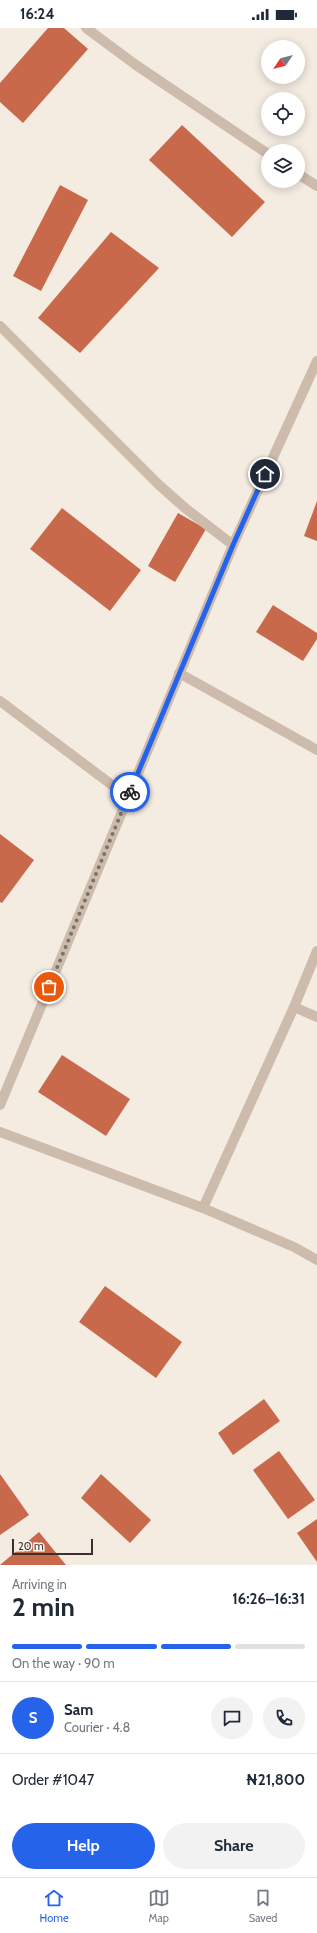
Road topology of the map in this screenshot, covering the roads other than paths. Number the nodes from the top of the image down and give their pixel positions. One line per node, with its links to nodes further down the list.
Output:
1 (86, 28): 2 (street)
2 (261, 149)
3 (305, 178): 4 (street)
4 (317, 186)
5 (0, 326): 7 (street)
6 (317, 361): 7 (street)
7 (233, 545): 8 (street)
8 (179, 673): 10 (street); 11 (street)
9 (0, 700): 11 (street)
10 (317, 750)
11 (128, 797): 15 (street)
12 (317, 951): 13 (street)
13 (294, 1007): 14 (street); 18 (street)
14 (317, 1017)
15 (3, 1087): 16 (street)
16 (0, 1105)
17 (0, 1132): 18 (street)
18 (204, 1208): 19 (street)
19 (317, 1260)

